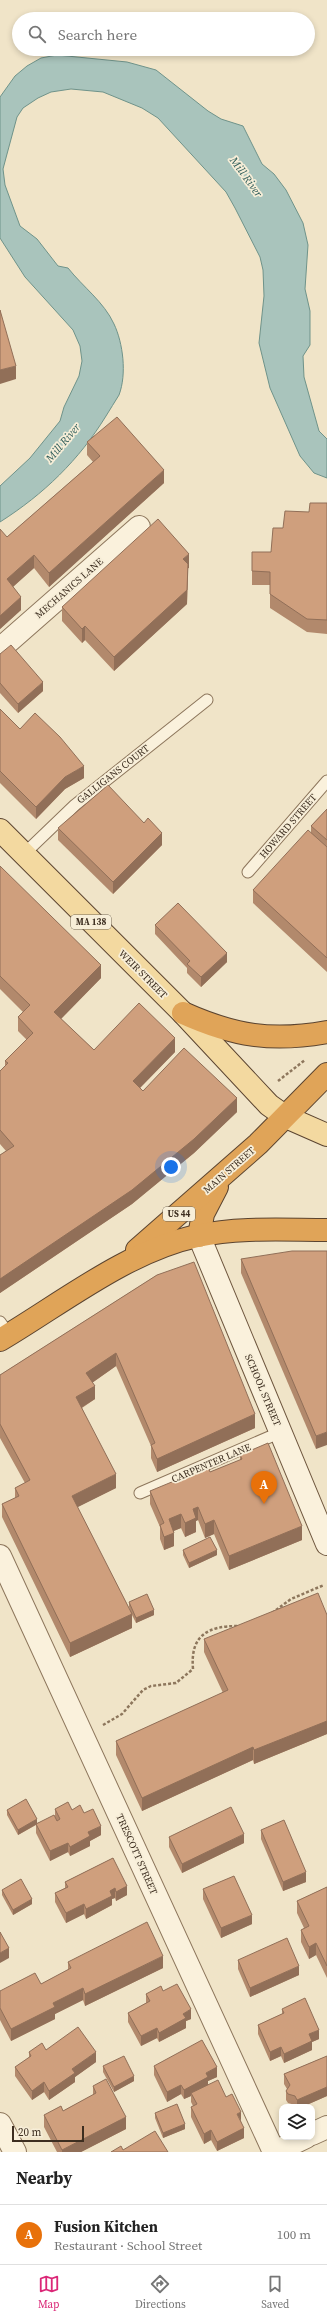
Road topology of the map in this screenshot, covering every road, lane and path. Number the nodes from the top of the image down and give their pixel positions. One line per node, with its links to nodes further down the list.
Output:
1 (139, 527): 2 (street, MECHANICS LANE)
2 (0, 649)
3 (207, 700): 6 (lane, GALLIGANS COURT)
4 (327, 781): 7 (lane, HOWARD STREET)
5 (0, 830): 6 (main road, WEIR STREET / MA 138)
6 (24, 854): 8 (main road, WEIR STREET / MA 138)
7 (248, 872)
8 (183, 1013): 9 (highway, MA 138); 13 (main road, WEIR STREET / MA 138)
9 (327, 1032)
10 (308, 1058): 12 (path)
11 (327, 1074): 13 (highway, US 44)
12 (278, 1081)
13 (286, 1117): 14 (main road, MA 138); 15 (highway, MAIN STREET / US 44)
14 (327, 1135)
15 (240, 1160): 17 (highway); 18 (highway, MAIN STREET / US 44)
16 (327, 1230): 17 (highway, MAIN STREET / US 44)
17 (199, 1236): 18 (highway, MAIN STREET / US 44); 20 (street, SCHOOL STREET)
18 (117, 1268): 19 (highway, MAIN STREET / US 44)
19 (3, 1332)
20 (281, 1432): 21 (lane, CARPENTER LANE); 22 (street, SCHOOL STREET)
21 (140, 1493)
22 (327, 1544)
23 (0, 1556): 31 (street, TRESCOTT STREET)
24 (324, 1585): 25 (path)
25 (268, 1616)
26 (240, 1626): 27 (path)
27 (98, 1728)
28 (0, 2124): 30 (street)
29 (319, 2134): 31 (street)
30 (15, 2152)
31 (275, 2152)

